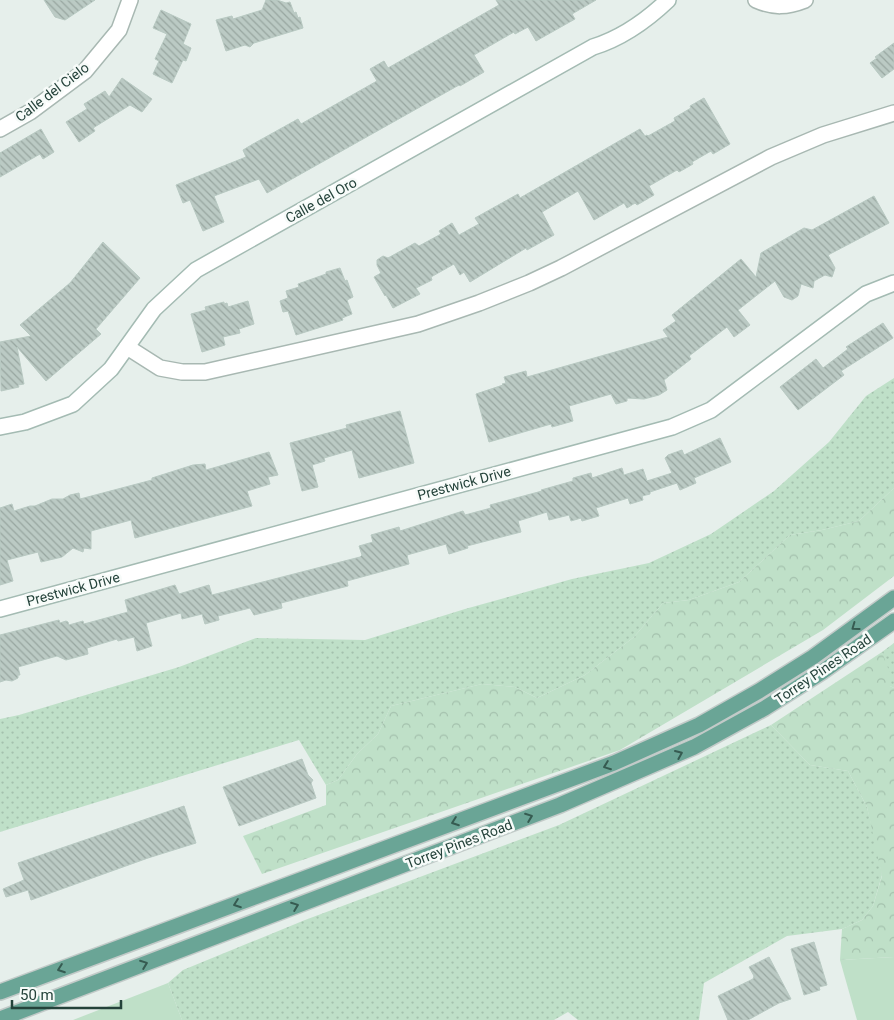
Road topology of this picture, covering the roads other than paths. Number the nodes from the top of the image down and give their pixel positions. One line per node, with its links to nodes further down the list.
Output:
1 (130, 0): 6 (street, Calle del Cielo)
2 (668, 0): 8 (street, Calle del Oro)
3 (756, 0): 4 (street)
4 (805, 0)
5 (894, 113): 8 (street)
6 (0, 129)
7 (894, 284): 11 (street, Prestwick Drive)
8 (127, 347): 9 (street, Calle del Oro)
9 (0, 427)
10 (894, 598): 13 (main road, Torrey Pines Road, one-way to 13)
11 (0, 609)
12 (894, 621): 14 (main road, Torrey Pines Road, one-way to 12)
13 (0, 992)
14 (0, 1019)

